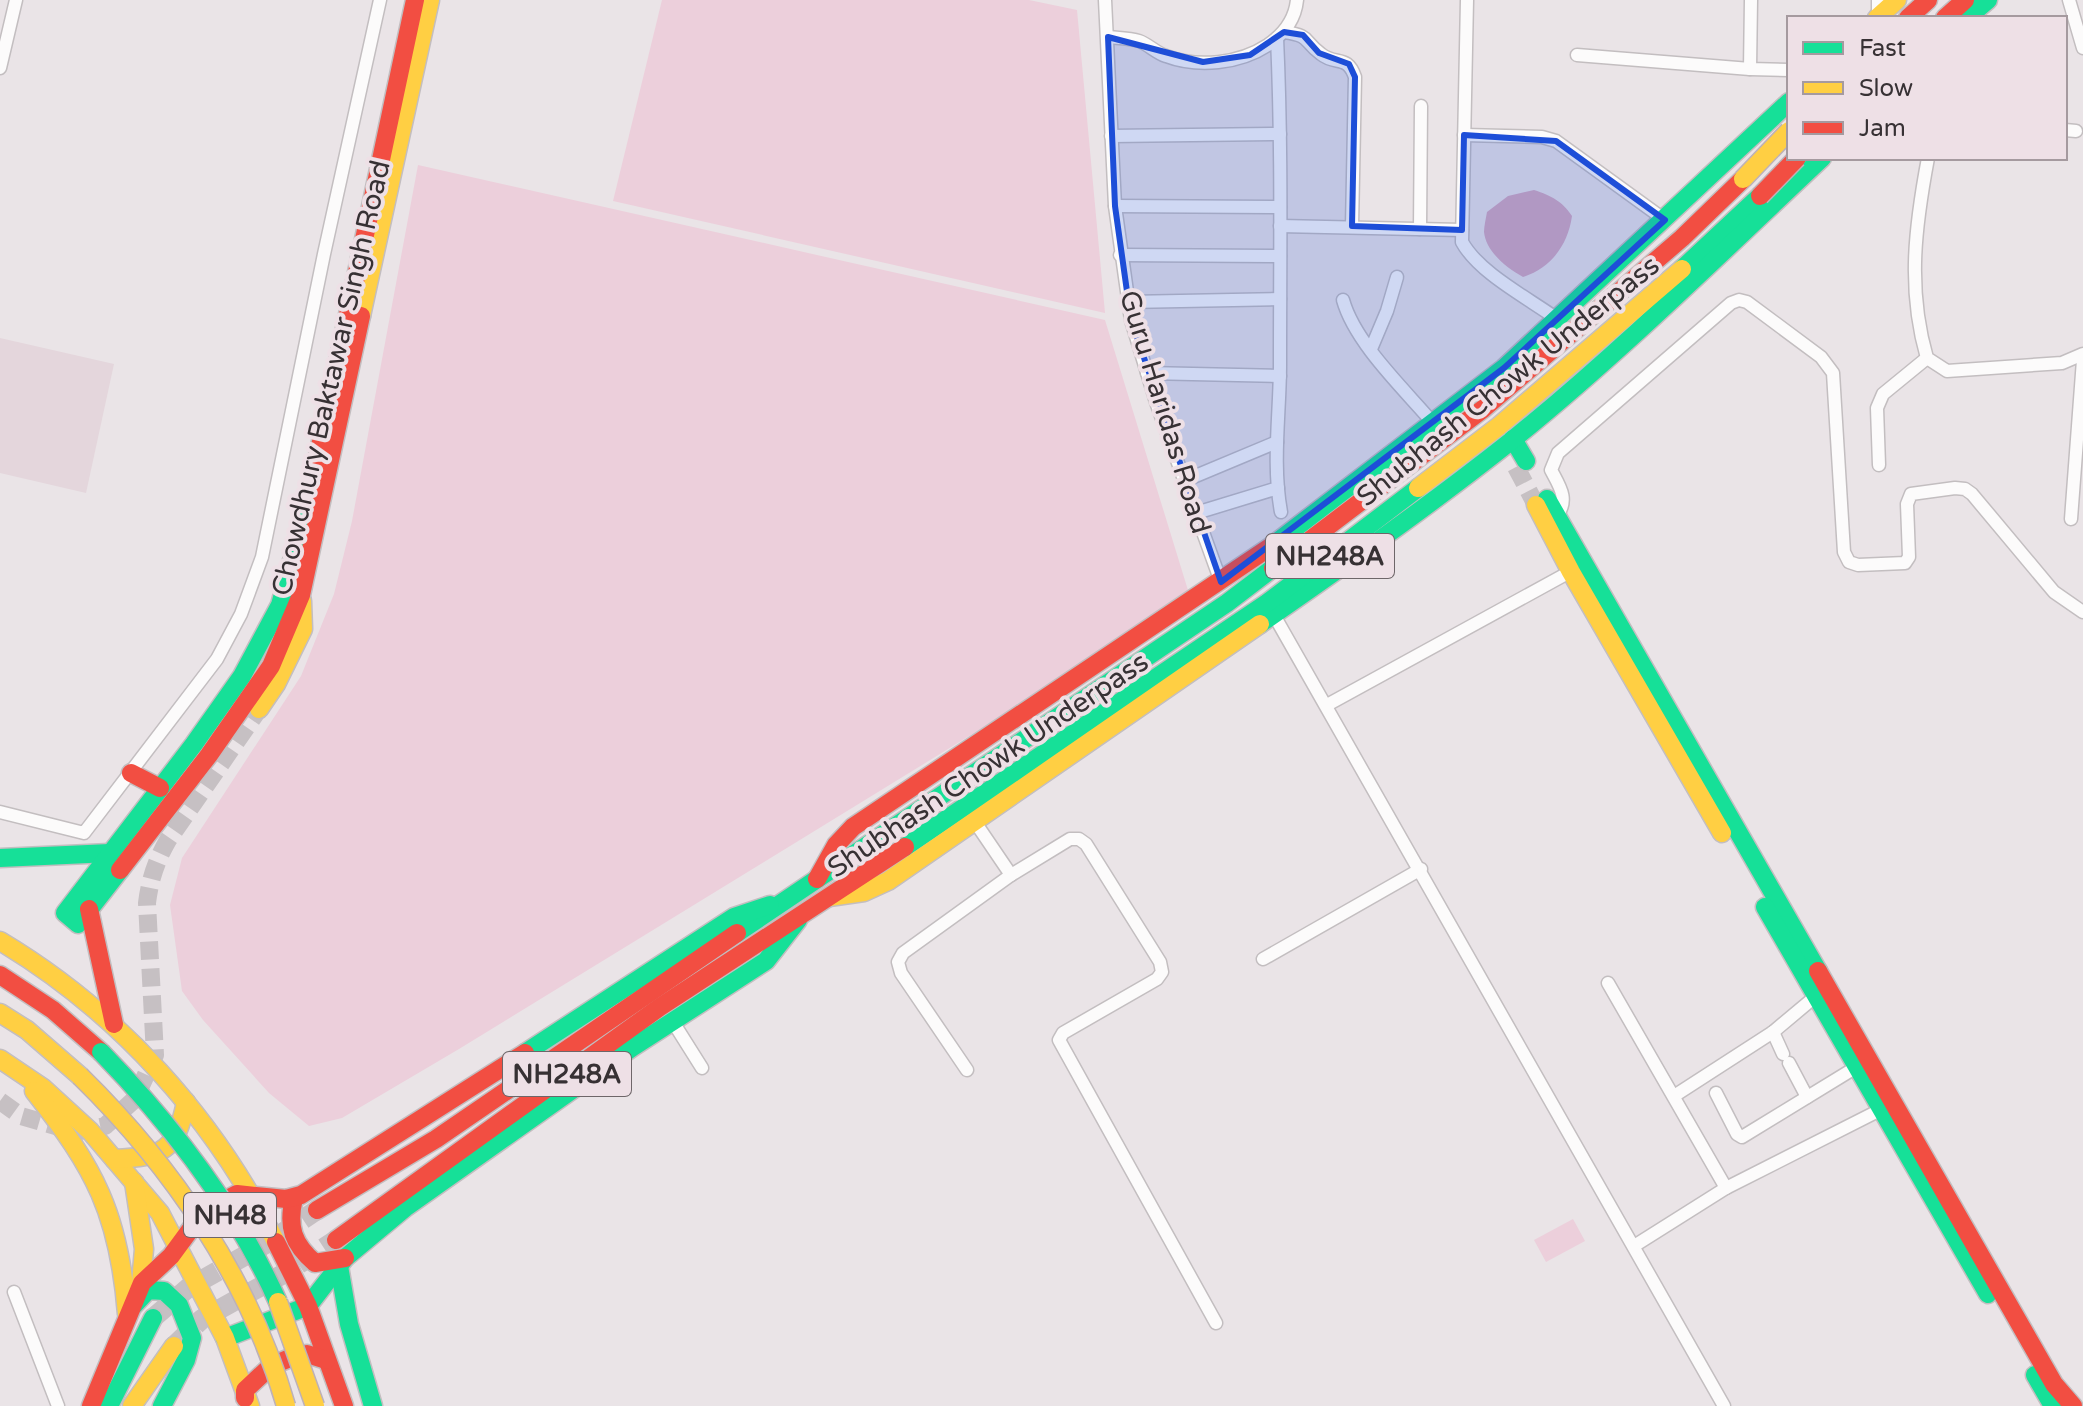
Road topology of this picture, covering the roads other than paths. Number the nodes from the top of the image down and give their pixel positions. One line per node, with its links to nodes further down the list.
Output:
1 (16, 0): 22 (street)
2 (380, 0): 73 (street)
3 (415, 0): 74 (main road, Chowdhury Baktawar Singh Road)
4 (430, 0): 68 (main road, Chowdhury Baktawar Singh Road)
5 (1105, 0): 19 (street, Guru Haridas Road)
6 (1297, 0): 18 (street)
7 (1467, 0): 30 (street)
8 (1751, 0): 23 (street)
9 (1897, 0): 14 (main road)
10 (1928, 0): 15 (main road)
11 (1965, 0): 16 (main road)
12 (1988, 0): 17 (main road)
13 (2069, 0): 20 (street)
14 (1878, 11)
15 (1910, 16)
16 (1947, 16)
17 (1969, 16)
18 (1280, 35): 19 (street); 29 (street); 40 (street)
19 (1108, 37): 31 (street, Guru Haridas Road)
20 (2083, 48)
21 (1577, 55): 23 (street)
22 (0, 68)
23 (1750, 69): 24 (street)
24 (1787, 70)
25 (1787, 104): 27 (main road)
26 (1421, 106): 41 (street)
27 (1759, 130): 35 (main road); 38 (main road)
28 (1787, 133): 81 (main road, Shubhash Chowk Underpass / NH248A, bridge)
29 (1280, 134): 31 (street); 37 (street)
30 (1464, 135): 38 (street); 42 (street)
31 (1111, 136): 36 (street, Guru Haridas Road)
32 (1795, 160): 83 (main road, Shubhash Chowk Underpass / NH248A, bridge)
33 (1820, 160): 35 (main road)
34 (1928, 160): 52 (street)
35 (1802, 177): 57 (main road)
36 (1115, 206): 37 (street); 43 (street, Guru Haridas Road)
37 (1280, 207): 39 (street)
38 (1665, 220): 49 (main road)
39 (1280, 226): 40 (street); 44 (street)
40 (1352, 226): 41 (street)
41 (1420, 229): 42 (street)
42 (1462, 230): 49 (street)
43 (1120, 255): 44 (street); 48 (street, Guru Haridas Road)
44 (1280, 256): 46 (street)
45 (1397, 277): 50 (street)
46 (1280, 299): 48 (street); 54 (street)
47 (1343, 300): 50 (street)
48 (1128, 302): 53 (street, Guru Haridas Road)
49 (1557, 319): 55 (main road)
50 (1371, 349): 55 (street)
51 (2083, 357): 52 (street); 65 (street)
52 (1927, 358): 59 (street)
53 (1147, 373): 54 (street); 60 (street, Guru Haridas Road)
54 (1280, 376): 56 (street)
55 (1433, 423): 67 (main road)
56 (1277, 442): 60 (street); 61 (street)
57 (1509, 442): 58 (main road); 70 (main road)
58 (1521, 464)
59 (1879, 465)
60 (1186, 480): 63 (street, Guru Haridas Road)
61 (1278, 488): 62 (street); 63 (street)
62 (1281, 512)
63 (1196, 513): 67 (street, Guru Haridas Road)
64 (1557, 516): 66 (main road); 66 (main road); 69 (street)
65 (2071, 519)
66 (1577, 568): 71 (street); 90 (main road); 95 (main road)
67 (1221, 582): 81 (main road)
68 (301, 595): 72 (main road); 84 (main road, Chowdhury Baktawar Singh Road)
69 (2083, 612)
70 (1275, 617): 71 (street); 76 (main road)
71 (1327, 705): 79 (street)
72 (259, 709)
73 (131, 773): 74 (main road); 75 (street)
74 (160, 788): 77 (main road, Chowdhury Baktawar Singh Road)
75 (0, 812)
76 (975, 822): 80 (street); 83 (main road)
77 (110, 853): 78 (main road); 84 (main road, Chowdhury Baktawar Singh Road)
78 (2, 854)
79 (1421, 869): 87 (street); 112 (street)
80 (1011, 875): 98 (street); 119 (street)
81 (816, 882): 82 (main road, NH248A)
82 (792, 898): 108 (main road); 109 (main road, NH248A)
83 (828, 898): 85 (main road, NH248A)
84 (89, 909): 93 (main road)
85 (804, 914): 92 (main road); 110 (main road, NH248A)
86 (0, 941): 93 (main road)
87 (1263, 959)
88 (0, 975): 130 (main road, NH48, bridge)
89 (1608, 983): 100 (street)
90 (1816, 996): 94 (street); 95 (main road)
91 (0, 1013): 129 (main road, NH48, bridge)
92 (673, 1022): 97 (street); 113 (main road)
93 (114, 1024): 102 (main road)
94 (1773, 1032): 100 (street); 101 (street)
95 (1863, 1063): 101 (street); 103 (main road)
96 (8, 1064): 104 (main road); 117 (main road)
97 (702, 1068)
98 (967, 1070)
99 (1716, 1093): 101 (street)
100 (1674, 1096): 106 (street)
101 (1807, 1097)
102 (186, 1102): 104 (main road); 107 (main road)
103 (1886, 1106): 106 (street); 134 (main road); 135 (main road)
104 (114, 1159): 105 (main road)
105 (134, 1182): 111 (main road); 114 (main road)
106 (1726, 1188): 112 (street)
107 (251, 1192): 108 (main road); 111 (main road); 116 (main road)
108 (294, 1198): 113 (main road)
109 (317, 1210)
110 (336, 1240)
111 (178, 1244): 114 (main road); 120 (main road)
112 (1634, 1246): 133 (street)
113 (342, 1262): 116 (main road); 132 (main road)
114 (141, 1283): 117 (main road)
115 (14, 1292): 124 (street)
116 (308, 1306): 120 (main road); 122 (main road)
117 (130, 1314): 125 (main road); 128 (main road)
118 (153, 1318): 126 (main road)
119 (1216, 1323)
120 (225, 1338): 123 (main road)
121 (174, 1346): 127 (main road)
122 (326, 1360): 123 (main road); 131 (main road)
123 (246, 1401)
124 (58, 1406)
125 (91, 1406)
126 (109, 1406)
127 (132, 1406)
128 (162, 1406)
129 (286, 1406)
130 (315, 1406)
131 (344, 1406)
132 (373, 1406)
133 (1724, 1406)
134 (2053, 1406)
135 (2073, 1406)

